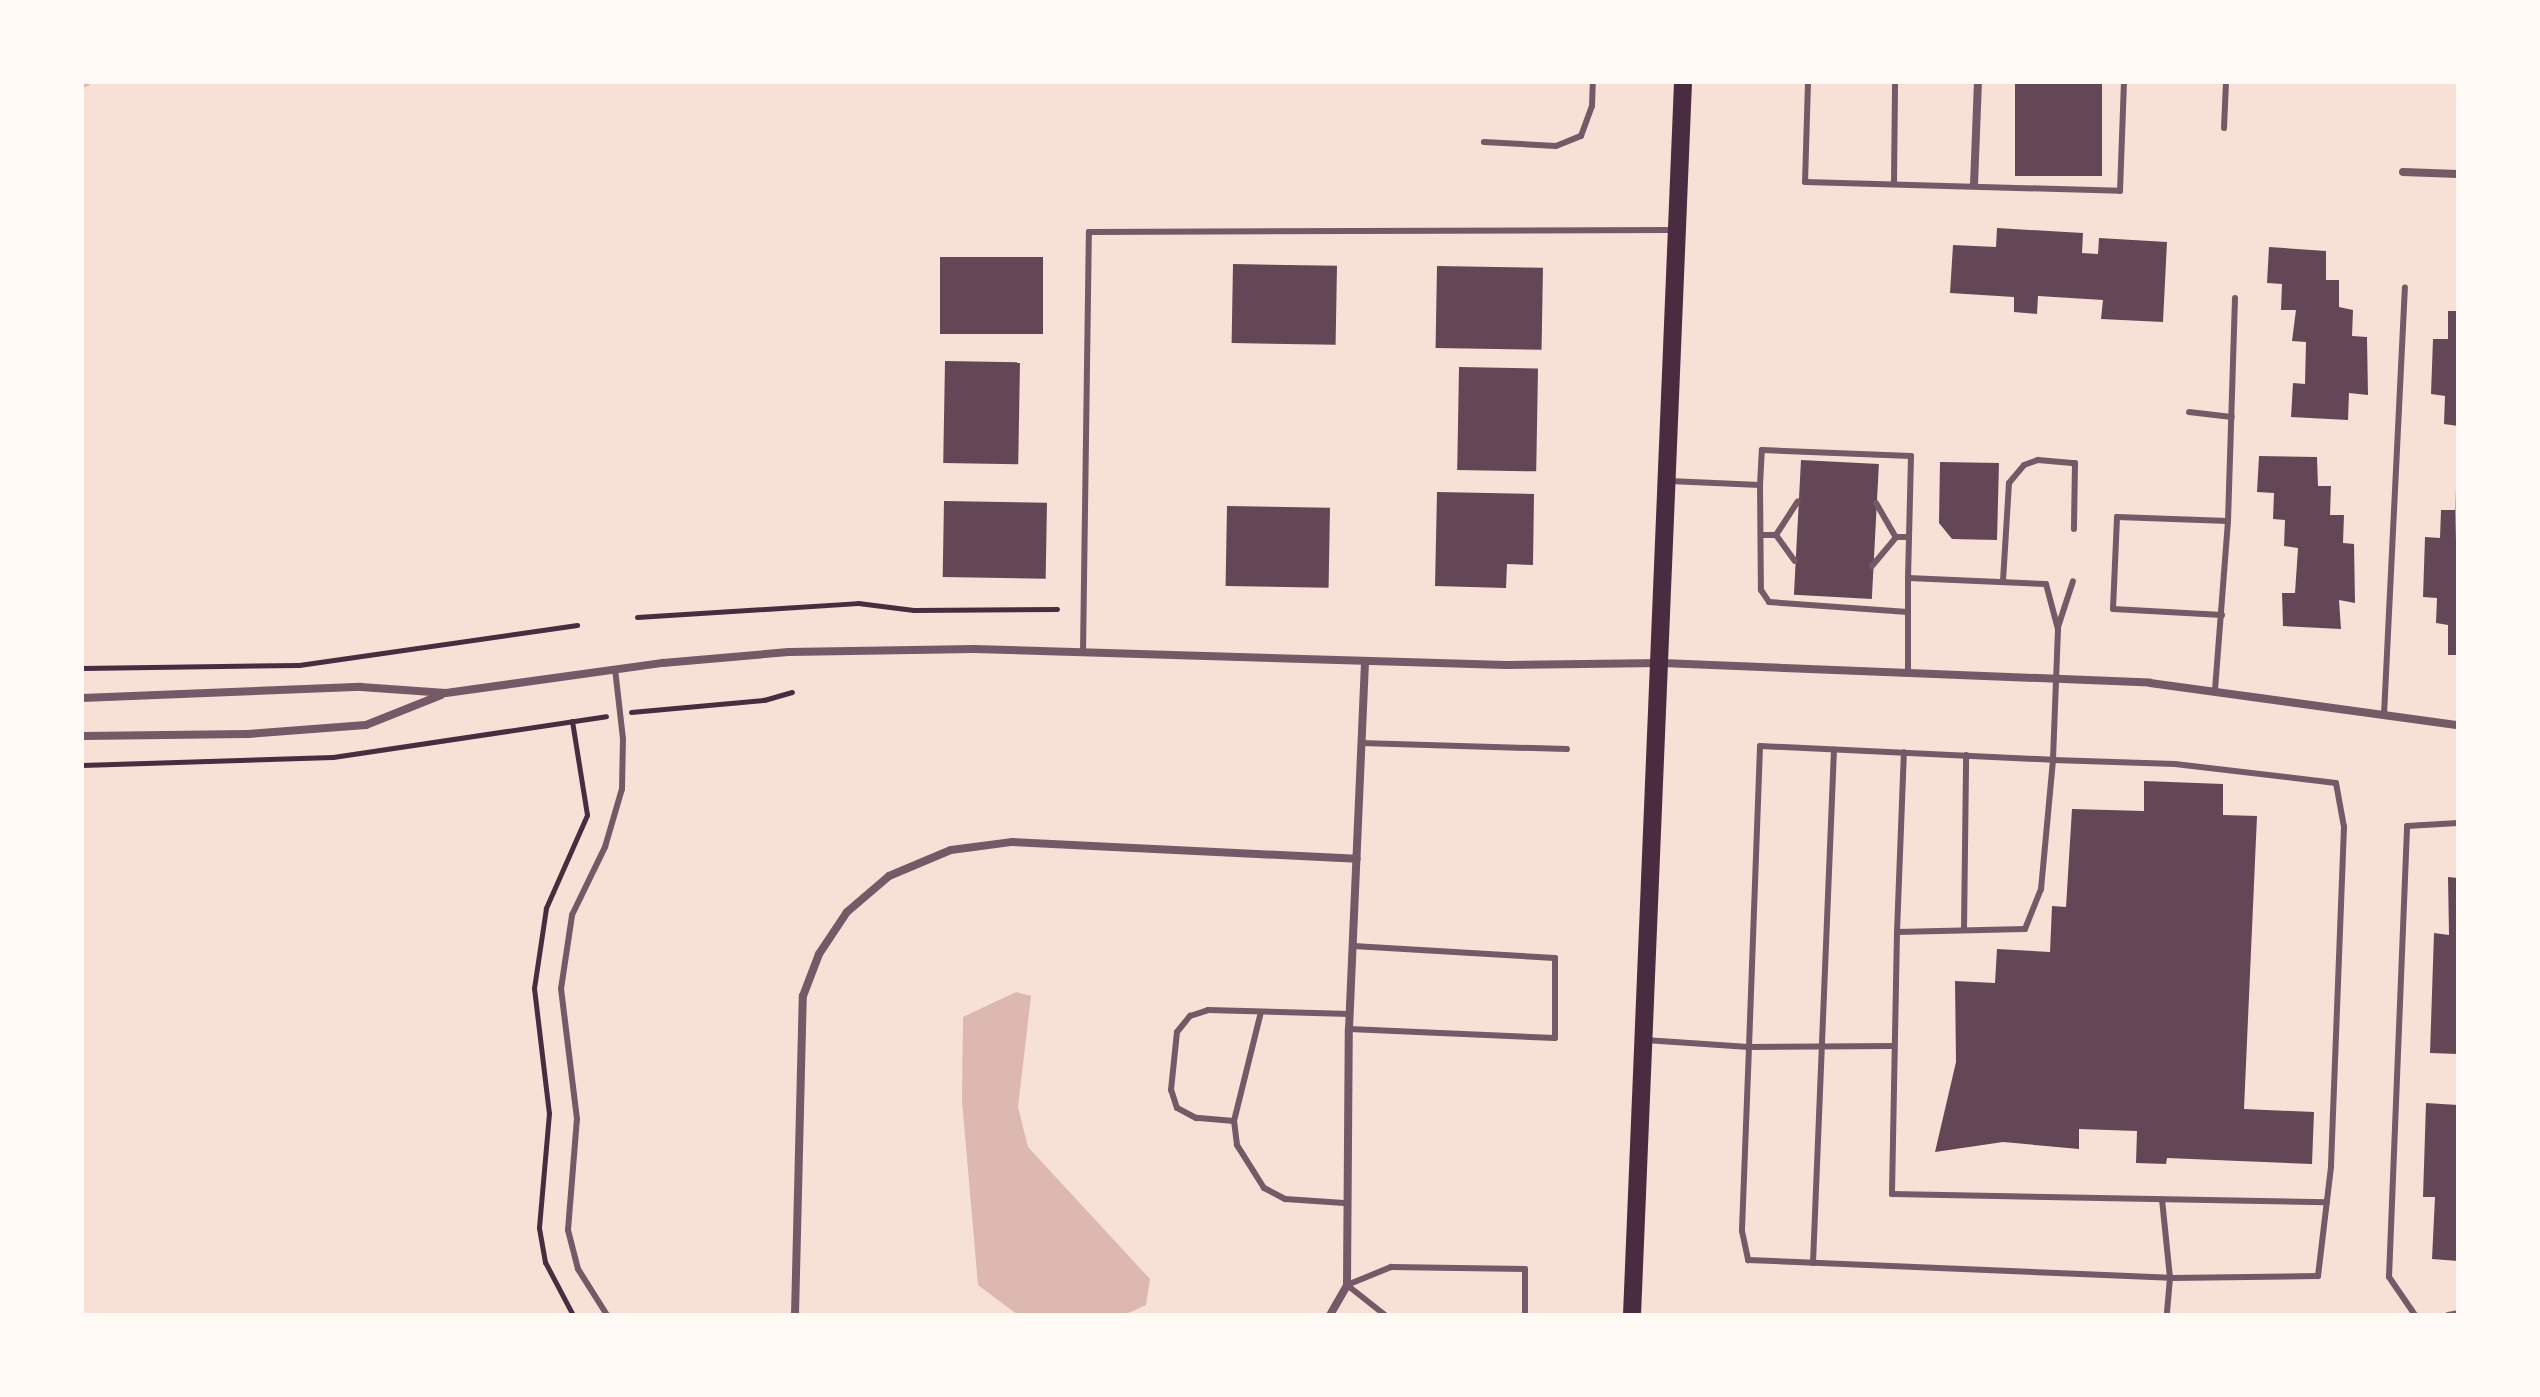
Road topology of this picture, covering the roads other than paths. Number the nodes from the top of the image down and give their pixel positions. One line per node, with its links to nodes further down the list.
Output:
1 (1593, 82): 9 (lane)
2 (1683, 82): 14 (main road)
3 (1808, 82): 12 (lane)
4 (1895, 82): 12 (lane)
5 (1978, 82): 13 (street)
6 (2124, 82): 13 (lane)
7 (2226, 82): 8 (lane)
8 (2224, 128)
9 (1484, 142)
10 (2403, 172): 11 (street)
11 (2458, 174)
12 (1894, 184): 13 (lane)
13 (1974, 185)
14 (1678, 230): 19 (main road); 37 (lane)
15 (2405, 288): 46 (lane)
16 (2235, 298): 18 (lane)
17 (2189, 412): 18 (lane)
18 (2232, 417): 23 (lane)
19 (1668, 481): 20 (lane); 39 (main road)
20 (1760, 485): 25 (lane); 28 (lane)
21 (1798, 501): 26 (lane)
22 (1876, 503): 27 (lane)
23 (2228, 521): 35 (lane); 35 (lane)
24 (2074, 529): 32 (lane)
25 (1761, 535): 26 (lane); 34 (lane)
26 (1776, 535): 29 (lane)
27 (1896, 537): 28 (lane); 30 (lane)
28 (1909, 537): 31 (lane)
29 (1795, 561)
30 (1872, 566)
31 (1908, 578): 32 (lane); 34 (lane)
32 (2003, 581): 36 (lane)
33 (2073, 581): 36 (lane)
34 (1908, 612): 41 (lane)
35 (2222, 615): 43 (lane)
36 (2058, 629): 42 (lane)
37 (1083, 653): 38 (street); 40 (street)
38 (1365, 662): 39 (street); 49 (street)
39 (1662, 663): 41 (street); 63 (main road)
40 (615, 669): 44 (street); 75 (lane)
41 (1908, 671): 42 (street)
42 (2055, 678): 43 (street); 54 (lane)
43 (2215, 690): 46 (street)
44 (446, 693): 45 (street); 48 (street)
45 (82, 698)
46 (2384, 715): 47 (street)
47 (2458, 725)
48 (82, 736)
49 (1361, 743): 50 (lane); 56 (street)
50 (1567, 749)
51 (1834, 749): 52 (lane); 65 (lane); 66 (lane)
52 (1904, 752): 53 (lane); 58 (lane)
53 (1966, 755): 54 (lane); 57 (lane)
54 (2053, 760): 57 (lane); 69 (lane)
55 (2458, 823): 82 (lane)
56 (1357, 859): 59 (street); 76 (street)
57 (1964, 930): 58 (lane)
58 (1897, 932): 64 (lane)
59 (1353, 946): 61 (street); 62 (lane)
60 (1261, 1012): 61 (lane); 67 (lane); 67 (lane)
61 (1350, 1014): 62 (street)
62 (1349, 1029): 70 (street)
63 (1641, 1040): 65 (lane); 80 (main road)
64 (1894, 1046): 66 (lane); 68 (lane)
65 (1749, 1047): 66 (lane); 71 (lane)
66 (1822, 1047): 71 (lane)
67 (1234, 1121): 70 (lane)
68 (2162, 1199): 69 (lane); 72 (lane)
69 (2327, 1202): 72 (lane)
70 (1344, 1203): 73 (street)
71 (1813, 1263): 72 (lane)
72 (2170, 1278): 81 (lane)
73 (1347, 1285): 77 (street); 78 (lane); 79 (lane)
74 (2458, 1313): 83 (lane)
75 (607, 1315)
76 (795, 1315)
77 (1330, 1315)
78 (1385, 1315)
79 (1525, 1315)
80 (1632, 1315)
81 (2167, 1315)
82 (2415, 1315)
83 (2448, 1315)

